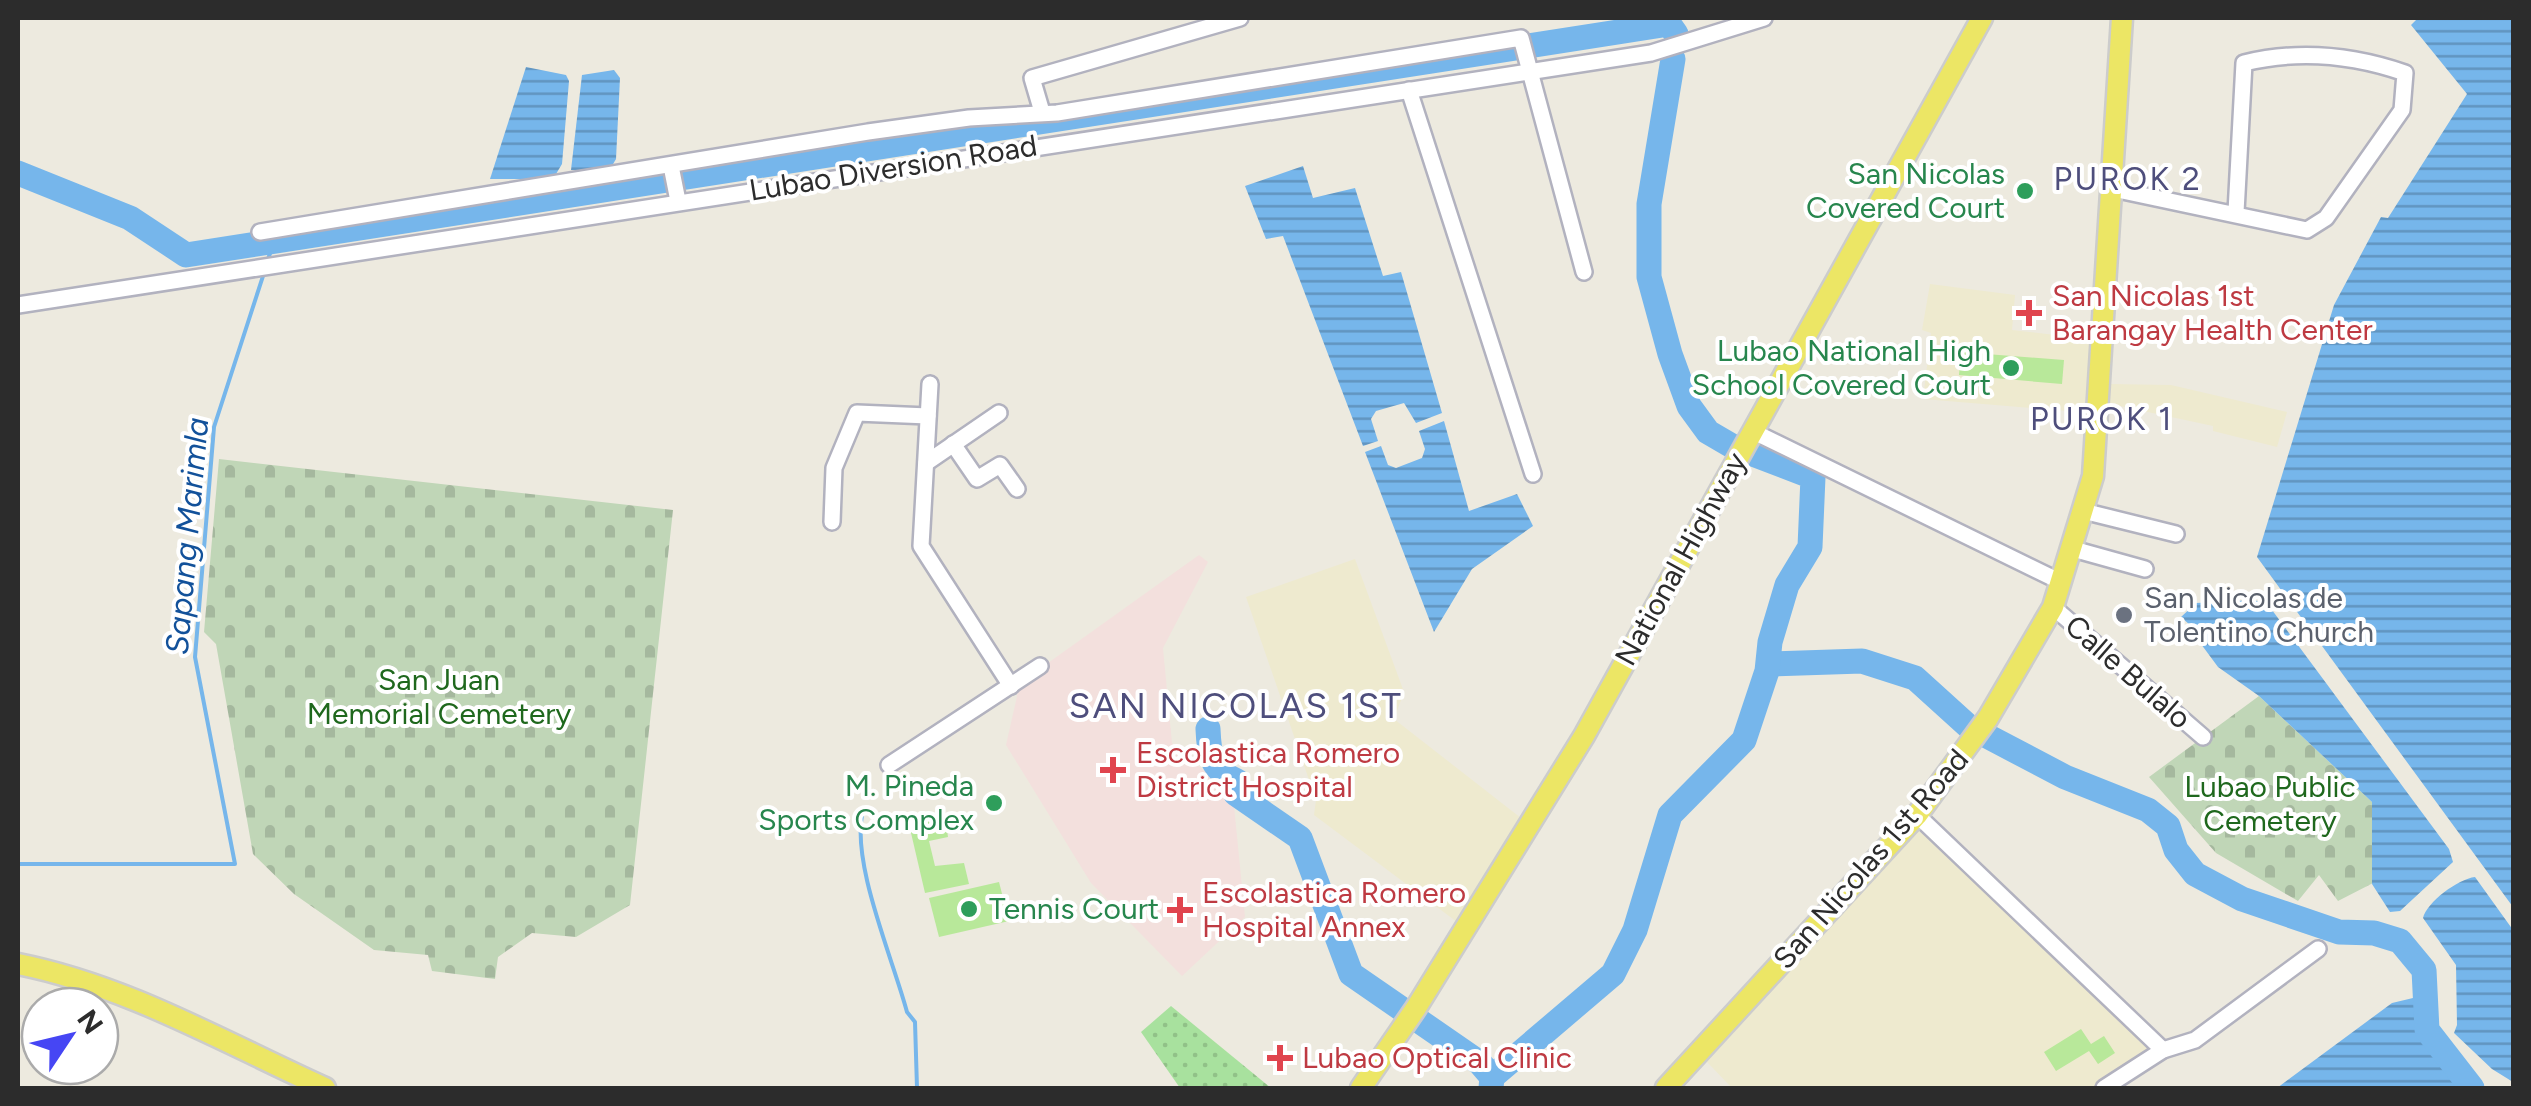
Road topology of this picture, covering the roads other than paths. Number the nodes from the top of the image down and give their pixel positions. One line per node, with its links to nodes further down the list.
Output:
1 (1240, 18): 7 (street)
2 (1764, 18): 5 (street, Lubao Diversion Road)
3 (1982, 18): 18 (main road, National Highway)
4 (2122, 18): 9 (main road, San Nicolas 1st Road)
5 (1526, 68): 6 (street, Lubao Diversion Road); 7 (street); 13 (street)
6 (1409, 90): 10 (street, Lubao Diversion Road); 21 (street)
7 (1042, 112): 8 (street)
8 (672, 168): 10 (street); 12 (street)
9 (2114, 188): 11 (street); 23 (main road, San Nicolas 1st Road)
10 (678, 197): 14 (street, Lubao Diversion Road)
11 (2236, 212): 11 (street)
12 (260, 232)
13 (1584, 272)
14 (18, 305)
15 (930, 384): 17 (street)
16 (999, 413): 19 (street)
17 (928, 416): 20 (street); 24 (street)
18 (1751, 433): 28 (street); 40 (main road, National Highway)
19 (954, 444): 20 (street); 22 (street)
20 (926, 463): 31 (street)
21 (1533, 474)
22 (1016, 489)
23 (2083, 511): 25 (street); 26 (main road, San Nicolas 1st Road)
24 (832, 522)
25 (2176, 534)
26 (2073, 548): 27 (street); 28 (main road, San Nicolas 1st Road)
27 (2145, 569)
28 (2061, 582): 29 (main road, San Nicolas 1st Road)
29 (2053, 608): 32 (street, Calle Bulalo); 34 (main road, San Nicolas 1st Road)
30 (1040, 666): 31 (street)
31 (1011, 686): 33 (street)
32 (2203, 736)
33 (889, 765)
34 (1917, 815): 37 (street); 41 (main road, San Nicolas 1st Road)
35 (2318, 949): 37 (street)
36 (18, 964): 38 (main road)
37 (2163, 1050): 42 (street)
38 (294, 1082): 39 (main road)
39 (325, 1088)
40 (1361, 1088)
41 (1666, 1088)
42 (2104, 1088)

